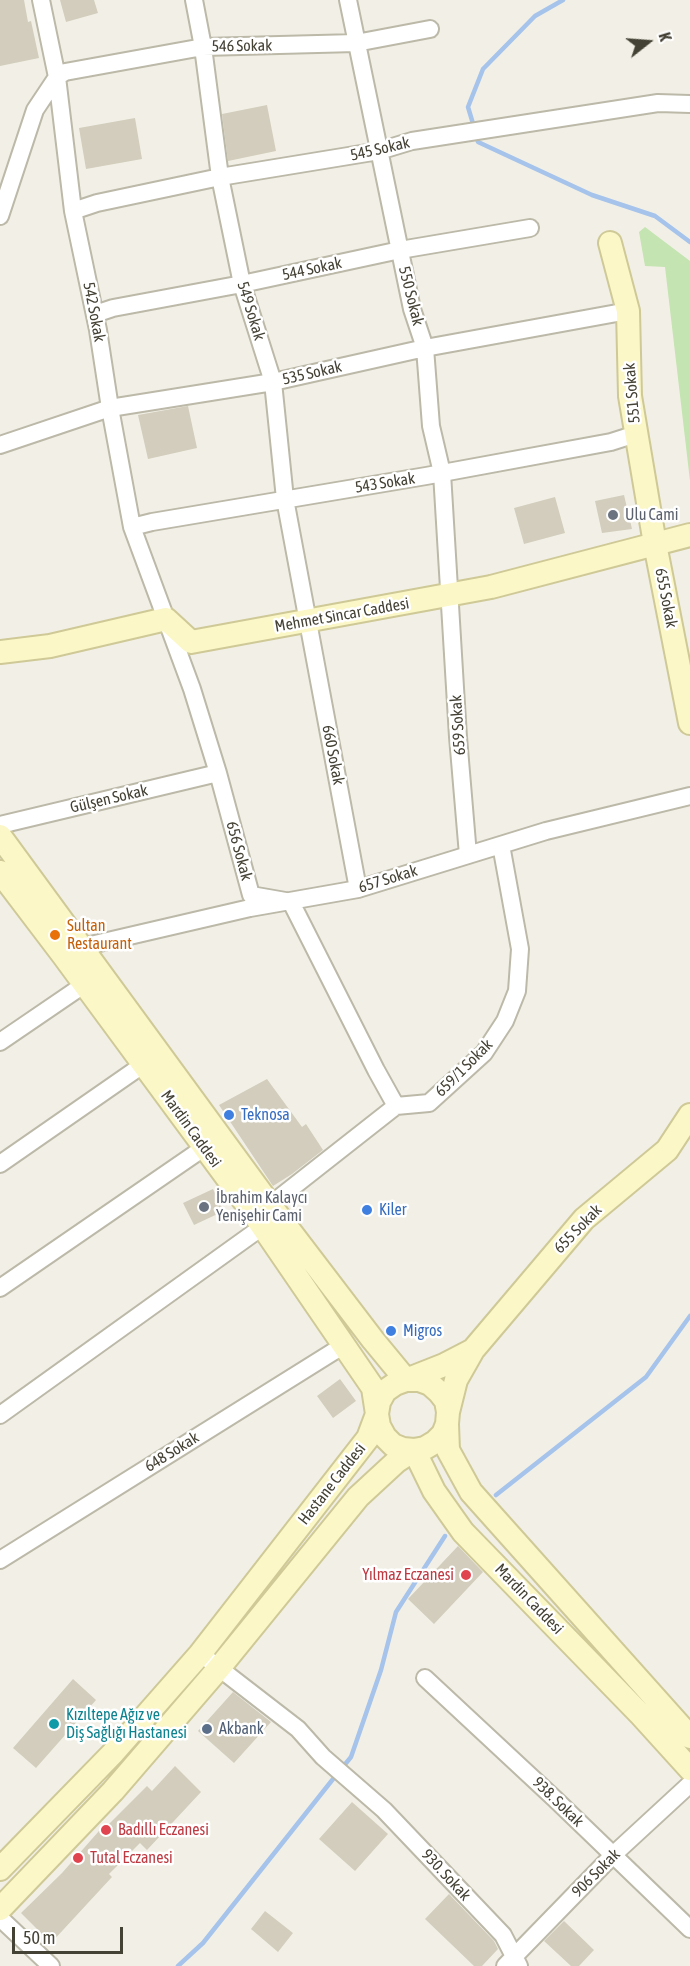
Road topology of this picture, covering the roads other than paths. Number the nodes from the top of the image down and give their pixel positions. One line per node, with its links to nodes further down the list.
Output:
1 (41, 0): 7 (street, 542 Sokak)
2 (194, 0): 6 (street, 549 Sokak)
3 (348, 0): 5 (street, 550 Sokak)
4 (430, 28): 5 (street, 546 Sokak)
5 (356, 43): 6 (street, 546 Sokak); 9 (street, 550 Sokak)
6 (203, 47): 7 (street, 546 Sokak); 10 (street, 549 Sokak)
7 (57, 77): 11 (street, 542 Sokak); 12 (street)
8 (690, 104): 9 (street, 545 Sokak)
9 (379, 151): 10 (street, 545 Sokak); 15 (street, 550 Sokak)
10 (220, 177): 11 (street, 545 Sokak); 16 (street, 549 Sokak)
11 (73, 211): 18 (street, 542 Sokak)
12 (0, 216)
13 (530, 228): 15 (street, 544 Sokak)
14 (610, 243): 17 (street, 551 Sokak)
15 (400, 250): 16 (street, 544 Sokak); 19 (street, 550 Sokak)
16 (242, 284): 18 (street, 544 Sokak); 20 (street, 549 Sokak)
17 (627, 311): 19 (street, 535 Sokak); 22 (street, 551 Sokak)
18 (95, 314): 21 (street, 542 Sokak)
19 (425, 348): 20 (street, 535 Sokak); 24 (street, 550 Sokak)
20 (273, 382): 21 (street, 535 Sokak); 25 (street, 549 Sokak)
21 (110, 408): 23 (street, 535 Sokak); 26 (street, 542 Sokak)
22 (636, 434): 24 (street, 543 Sokak); 28 (street, 551 Sokak)
23 (0, 445)
24 (442, 473): 25 (street, 543 Sokak); 29 (street, 550 Sokak)
25 (285, 499): 26 (street, 543 Sokak); 31 (street, 549 Sokak)
26 (132, 527): 30 (street, 542 Sokak)
27 (690, 535): 28 (street, Mehmet Sincar Caddesi)
28 (656, 544): 29 (street, Mehmet Sincar Caddesi); 33 (street, 655 Sokak)
29 (450, 595): 31 (street, Mehmet Sincar Caddesi); 39 (street, 659 Sokak)
30 (165, 620): 31 (street, Mehmet Sincar Caddesi); 32 (street); 34 (street, 656 Sokak)
31 (308, 621): 41 (street, 660 Sokak)
32 (0, 652)
33 (690, 723)
34 (218, 773): 36 (street, Gülşen Sokak); 42 (street, 656 Sokak)
35 (690, 795): 38 (street, 657 Sokak)
36 (0, 825)
37 (0, 836): 43 (street, Mardin Caddesi)
38 (501, 845): 39 (street, 657 Sokak); 47 (street, 659/1 Sokak)
39 (468, 855): 41 (street, 657 Sokak)
40 (0, 872): 44 (street, Mardin Caddesi)
41 (357, 889): 42 (street, 657 Sokak)
42 (291, 902): 43 (street, 657 Sokak); 47 (street)
43 (82, 947): 51 (street, Mardin Caddesi)
44 (85, 984): 45 (street); 46 (street, Mardin Caddesi)
45 (0, 1042)
46 (144, 1064): 49 (street, Mardin Caddesi); 50 (street)
47 (396, 1106): 51 (street)
48 (690, 1115): 55 (street, 655 Sokak)
49 (205, 1148): 52 (street, Mardin Caddesi); 53 (street)
50 (0, 1164)
51 (270, 1205): 56 (street, Mardin Caddesi)
52 (262, 1227): 54 (street, Mardin Caddesi); 58 (street)
53 (0, 1288)
54 (344, 1345): 57 (street, Mardin Caddesi); 61 (street, 648 Sokak)
55 (473, 1350): 56 (street, 655 Sokak); 59 (street, 655 Sokak)
56 (406, 1380): 57 (street); 59 (street, Mardin Caddesi)
57 (377, 1414): 60 (street, Hastane Caddesi); 62 (street, Hastane Caddesi)
58 (0, 1415)
59 (448, 1418): 60 (street); 65 (street, Mardin Caddesi)
60 (414, 1450): 63 (street, Hastane Caddesi); 68 (street, Mardin Caddesi)
61 (0, 1560)
62 (200, 1654): 63 (street, 930. Sokak); 66 (street, Hastane Caddesi)
63 (219, 1668): 67 (street, Hastane Caddesi); 75 (street, 930. Sokak)
64 (425, 1678): 70 (street, 938. Sokak)
65 (690, 1737)
66 (113, 1753): 67 (street); 71 (street, Hastane Caddesi)
67 (131, 1768): 72 (street, Hastane Caddesi)
68 (690, 1769)
69 (690, 1784): 70 (street, 906 Sokak)
70 (613, 1855): 74 (street, 938. Sokak); 75 (street, 906 Sokak)
71 (0, 1869)
72 (0, 1909)
73 (0, 1918): 76 (street)
74 (690, 1929)
75 (513, 1963)
76 (51, 1966)

